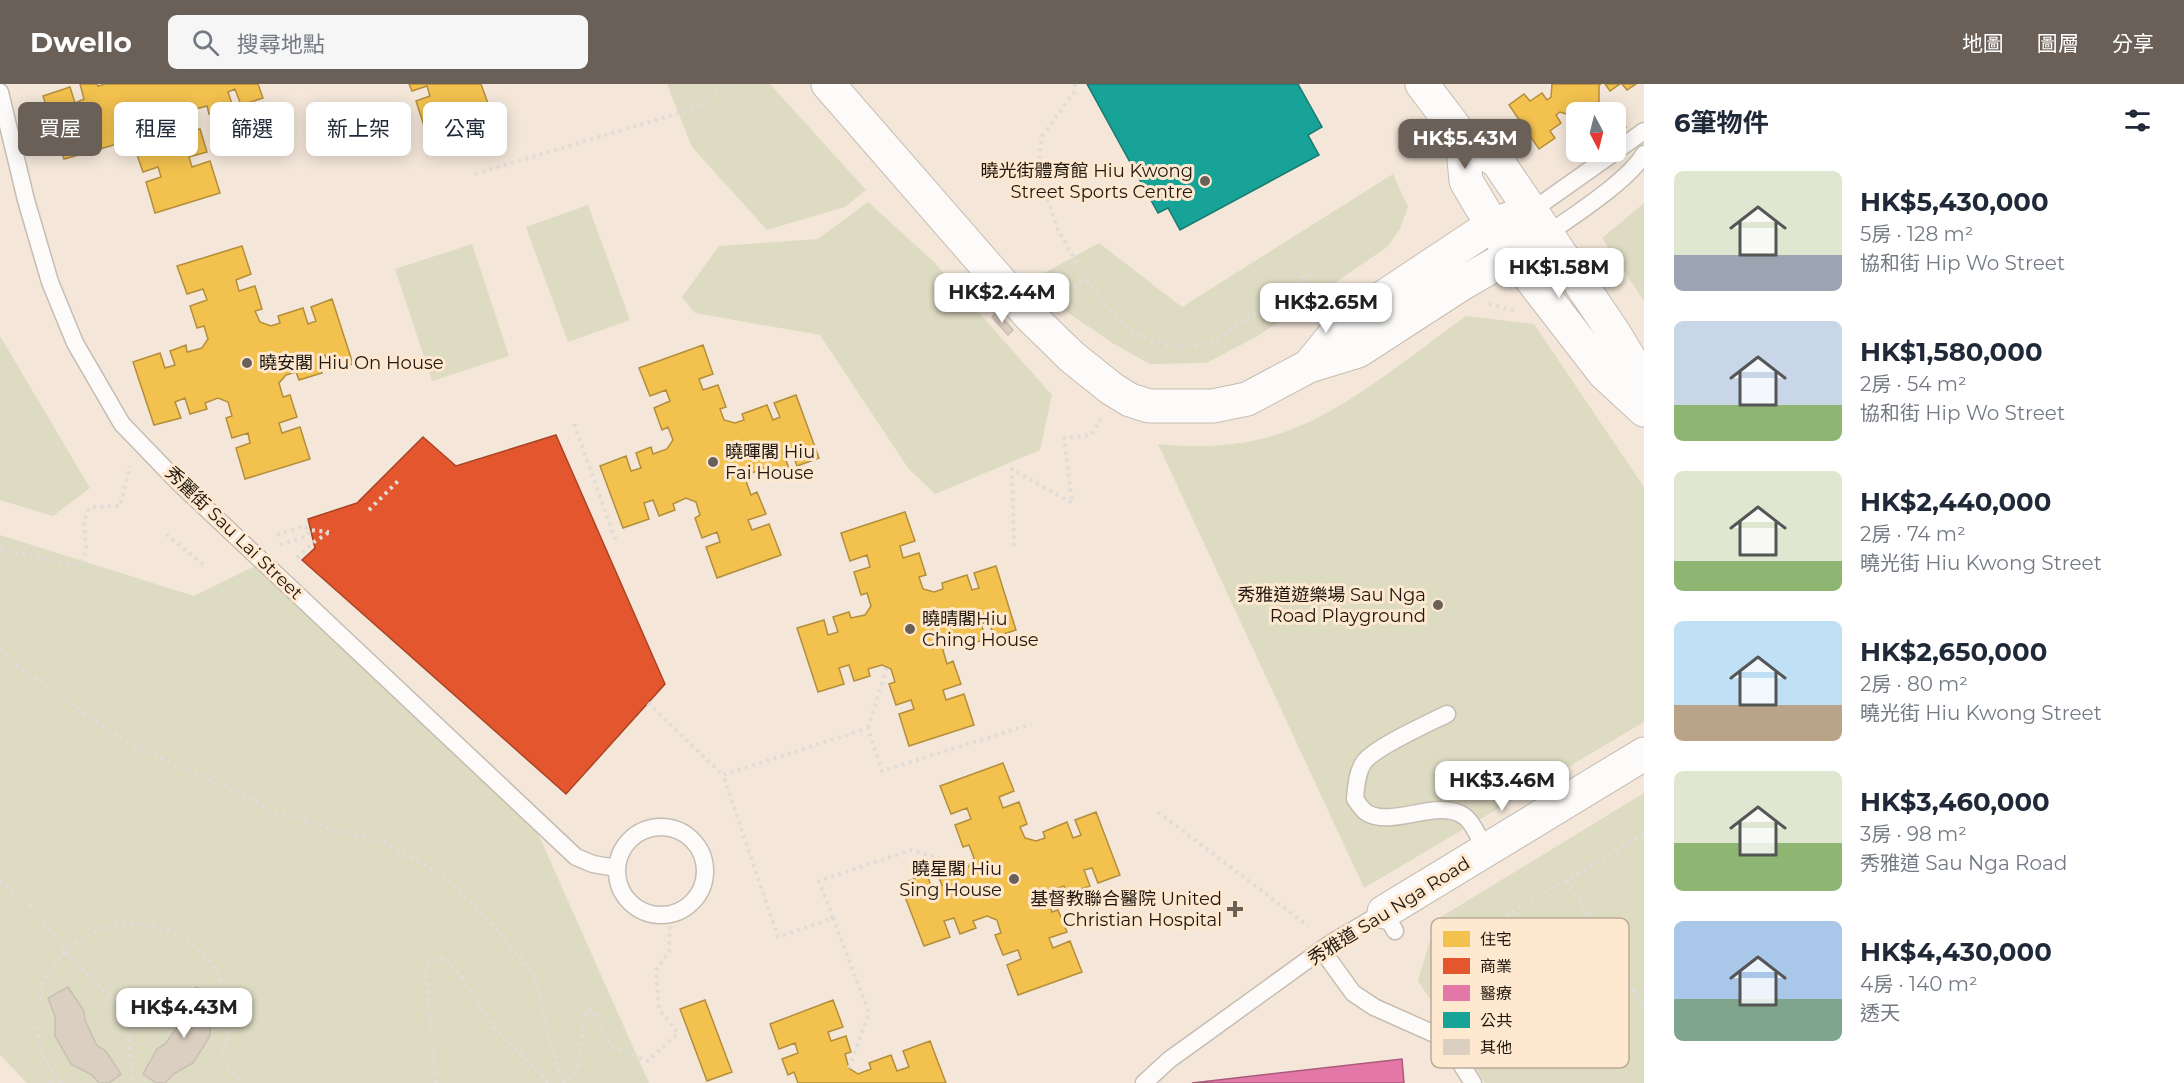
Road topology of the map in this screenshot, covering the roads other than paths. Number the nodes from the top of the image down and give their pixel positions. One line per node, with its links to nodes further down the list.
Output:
1 (828, 84): 12 (main road)
2 (1422, 84): 5 (main road)
3 (0, 92): 18 (lane, 秀麗街 Sau Lai Street)
4 (1644, 131): 6 (lane)
5 (1462, 137): 9 (main road); 10 (main road)
6 (1626, 143)
7 (1644, 154): 9 (lane)
8 (1603, 162): 9 (lane)
9 (1538, 224): 10 (main road); 11 (main road); 13 (main road)
10 (1492, 225): 11 (main road); 12 (main road)
11 (1512, 255): 12 (main road); 14 (main road)
12 (1309, 366)
13 (1644, 393)
14 (1644, 410)
15 (1448, 714): 17 (lane)
16 (1644, 754): 17 (main road, 秀雅道 Sau Nga Road)
17 (1486, 851): 19 (main road, 秀雅道 Sau Nga Road)
18 (616, 868): 18 (lane)
19 (1390, 922): 20 (lane, 秀雅道 Sau Nga Road)
20 (1322, 950): 21 (lane); 23 (lane, 秀雅道 Sau Nga Road)
21 (1431, 1032)
22 (1464, 1068): 24 (lane)
23 (1144, 1083)
24 (1473, 1083)

